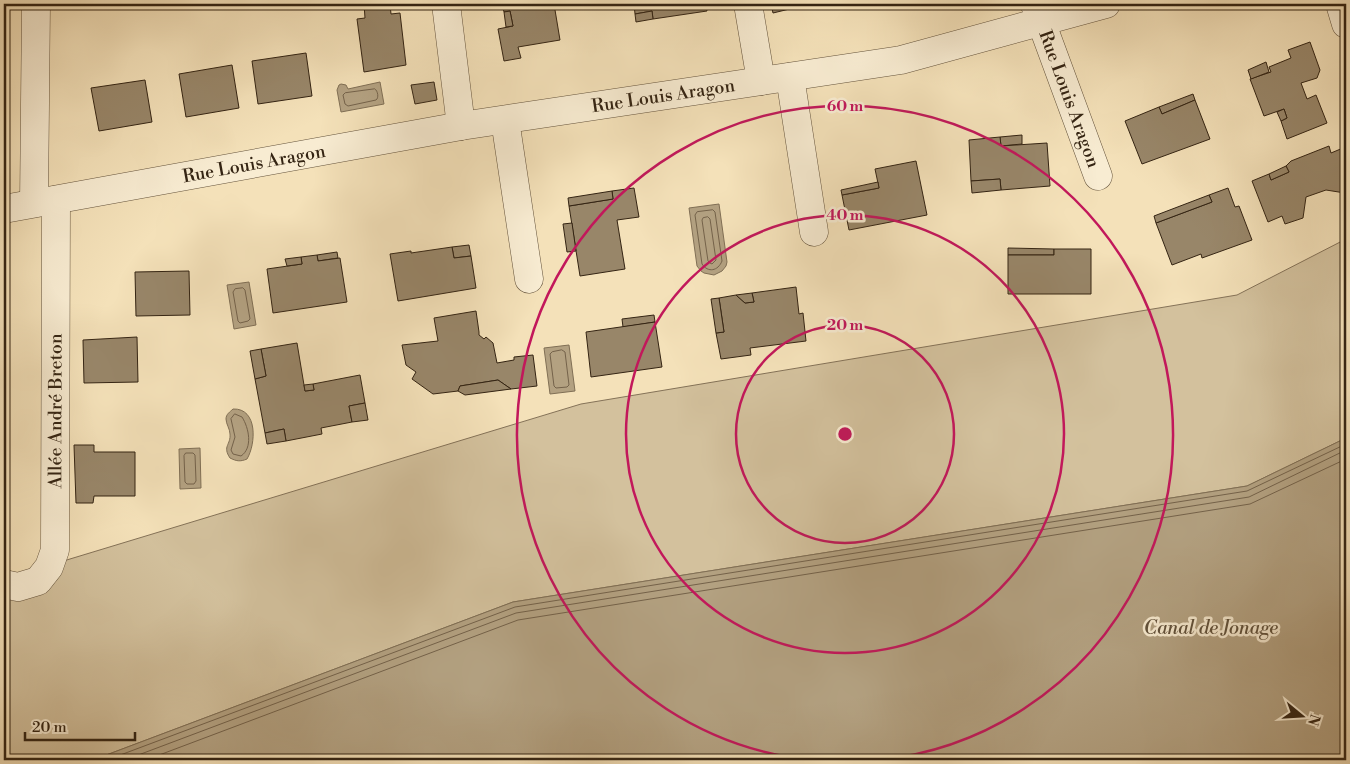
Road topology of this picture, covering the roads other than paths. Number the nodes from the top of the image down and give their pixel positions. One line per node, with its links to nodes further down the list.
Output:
1 (36, 4): 13 (street, Allée André Breton)
2 (446, 4): 11 (street)
3 (748, 4): 9 (street)
4 (1106, 4): 6 (street, Rue Louis Aragon)
5 (1340, 4): 7 (street)
6 (1037, 13): 8 (street, Rue Louis Aragon); 12 (street, Rue Louis Aragon)
7 (1346, 24)
8 (790, 76): 9 (street, Rue Louis Aragon); 15 (street)
9 (761, 81): 10 (street, Rue Louis Aragon)
10 (505, 120): 11 (street, Rue Louis Aragon); 16 (street)
11 (461, 126): 13 (street, Rue Louis Aragon)
12 (1098, 176)
13 (45, 201): 14 (street, Rue Louis Aragon); 17 (street, Allée André Breton)
14 (4, 209)
15 (814, 232)
16 (529, 279)
17 (4, 584)

